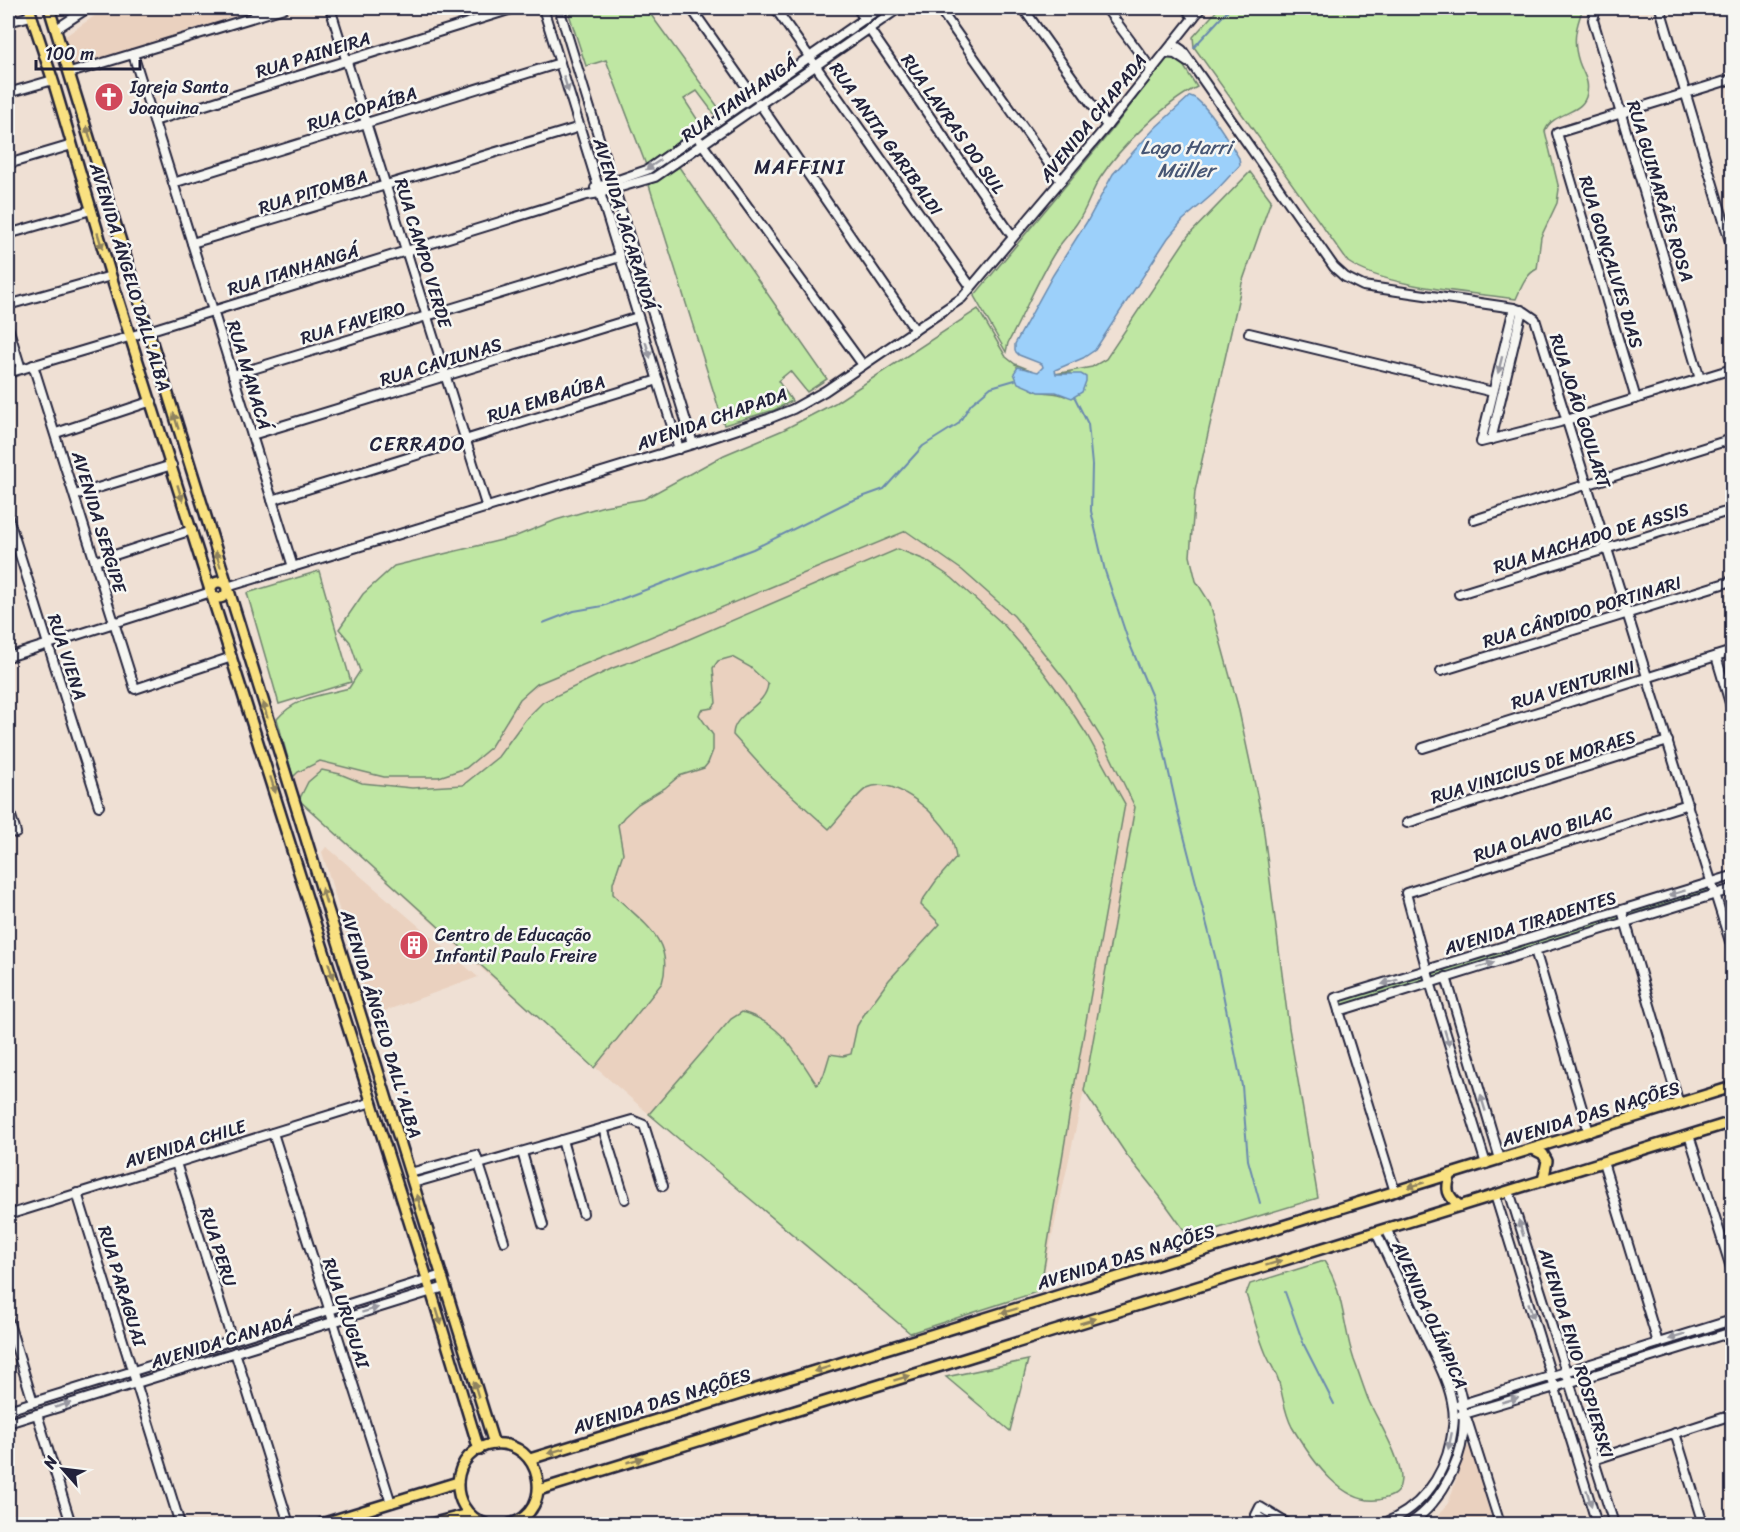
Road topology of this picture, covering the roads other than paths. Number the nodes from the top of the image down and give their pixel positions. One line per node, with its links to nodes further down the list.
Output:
1 (49, 8): 27 (main road, AVENIDA ÂNGELO DALL'ALBA)
2 (88, 8): 27 (street)
3 (254, 8): 22 (street)
4 (284, 8): 22 (street)
5 (330, 8): 34 (street, RUA CAMPO VERDE)
6 (515, 8): 34 (street, RUA PAINEIRA)
7 (543, 8): 35 (street, AVENIDA JACARANDÁ)
8 (558, 8): 57 (street)
9 (691, 8): 44 (street)
10 (775, 8): 33 (street, RUA ANITA GARIBALDI)
11 (857, 8): 24 (street)
12 (880, 8): 24 (street, RUA ITANHANGÁ)
13 (899, 8): 28 (street, RUA ITANHANGÁ)
14 (939, 8): 55 (street)
15 (1023, 8): 49 (street)
16 (1106, 8): 38 (street)
17 (1186, 8): 23 (street)
18 (1202, 8): 23 (street, AVENIDA CHAPADA)
19 (1660, 8): 43 (street)
20 (1595, 9): 46 (street, RUA GUIMARÃES ROSA)
21 (30, 12): 25 (street); 41 (main road, AVENIDA ÂNGELO DALL'ALBA)
22 (256, 16): 32 (street)
23 (1193, 18): 26 (street, AVENIDA CHAPADA)
24 (865, 19): 33 (street, RUA ITANHANGÁ)
25 (8, 22)
26 (1186, 27): 29 (street, AVENIDA CHAPADA); 30 (street)
27 (56, 29): 39 (main road, AVENIDA ÂNGELO DALL'ALBA)
28 (869, 29): 36 (street, RUA ITANHANGÁ); 62 (street, RUA LAVRAS DO SUL)
29 (1173, 44): 30 (street); 31 (street, AVENIDA CHAPADA)
30 (1182, 50): 37 (street)
31 (1165, 53): 37 (street); 38 (street, AVENIDA CHAPADA)
32 (133, 54): 39 (street); 47 (street, RUA MANACÁ)
33 (809, 56): 36 (street, RUA ANITA GARIBALDI); 44 (street, RUA ITANHANGÁ)
34 (347, 61): 47 (street, RUA PAINEIRA); 48 (street, RUA CAMPO VERDE)
35 (560, 63): 48 (street, RUA COPAÍBA); 50 (street, AVENIDA JACARANDÁ, one-way to 50)
36 (815, 65): 45 (street, RUA ITANHANGÁ); 68 (street, RUA ANITA GARIBALDI)
37 (1193, 67): 70 (street)
38 (1152, 70): 49 (street, AVENIDA CHAPADA)
39 (70, 73): 41 (main road); 75 (main road, AVENIDA ÂNGELO DALL'ALBA, one-way to 39)
40 (1732, 79): 43 (street)
41 (53, 80): 42 (street); 53 (main road, AVENIDA ÂNGELO DALL'ALBA)
42 (8, 93)
43 (1686, 94): 46 (street); 64 (street)
44 (753, 96): 51 (street, RUA ITANHANGÁ)
45 (759, 103): 52 (street, RUA ITANHANGÁ); 76 (street)
46 (1621, 114): 86 (street, RUA GUIMARÃES ROSA); 91 (street, RUA GONÇALVES DIAS)
47 (154, 121): 56 (street, RUA MANACÁ)
48 (366, 123): 56 (street, RUA COPAÍBA); 58 (street, RUA CAMPO VERDE)
49 (1107, 126): 55 (street, AVENIDA CHAPADA)
50 (580, 127): 58 (street, RUA PITOMBA); 59 (street, AVENIDA JACARANDÁ)
51 (696, 135): 52 (street); 57 (street, RUA ITANHANGÁ, one-way to 57)
52 (702, 143): 57 (street, RUA ITANHANGÁ); 80 (street)
53 (72, 145): 54 (street); 60 (main road, AVENIDA ÂNGELO DALL'ALBA)
54 (8, 164)
55 (1061, 181): 62 (street, AVENIDA CHAPADA)
56 (173, 183): 63 (street, RUA MANACÁ)
57 (613, 185): 59 (street, RUA ITANHANGÁ); 88 (street)
58 (386, 186): 63 (street, RUA PITOMBA); 65 (street, RUA CAMPO VERDE)
59 (599, 190): 65 (street, RUA ITANHANGÁ); 66 (street, AVENIDA JACARANDÁ)
60 (91, 210): 61 (street); 67 (main road, AVENIDA ÂNGELO DALL'ALBA, one-way to 67)
61 (8, 234)
62 (1013, 237): 68 (street, AVENIDA CHAPADA)
63 (192, 243): 71 (street, RUA MANACÁ)
64 (1732, 248)
65 (406, 251): 71 (street, RUA ITANHANGÁ); 72 (street, RUA CAMPO VERDE)
66 (620, 257): 72 (street, RUA FAVEIRO); 73 (street, AVENIDA JACARANDÁ)
67 (111, 276): 69 (street); 78 (main road, AVENIDA ÂNGELO DALL'ALBA)
68 (971, 287): 76 (street, AVENIDA CHAPADA)
69 (8, 305)
70 (1518, 309): 90 (street, one-way to 90); 93 (street, RUA JOÃO GOULART); 98 (street)
71 (213, 310): 75 (street, RUA ITANHANGÁ); 84 (street, RUA MANACÁ)
72 (427, 316): 84 (street, RUA FAVEIRO); 85 (street, RUA CAMPO VERDE)
73 (638, 317): 85 (street, RUA CAVIUNAS); 87 (street, AVENIDA JACARANDÁ, one-way to 87)
74 (8, 327): 81 (street)
75 (149, 330): 78 (street, RUA ITANHANGÁ); 114 (main road, AVENIDA ÂNGELO DALL'ALBA, one-way to 75)
76 (915, 330): 80 (street, AVENIDA CHAPADA)
77 (1249, 333): 90 (street)
78 (132, 336): 79 (street, RUA ITANHANGÁ); 92 (main road, AVENIDA ÂNGELO DALL'ALBA)
79 (33, 365): 81 (street, RUA ITANHANGÁ); 94 (street, AVENIDA SERGIPE)
80 (863, 365): 99 (street, AVENIDA CHAPADA)
81 (21, 369): 83 (street, RUA ITANHANGÁ)
82 (1732, 369): 86 (street)
83 (8, 373)
84 (233, 375): 95 (street, RUA MANACÁ)
85 (445, 376): 95 (street, RUA CAVIUNAS); 97 (street, RUA CAMPO VERDE)
86 (1700, 379): 91 (street)
87 (658, 380): 89 (street, AVENIDA JACARANDÁ); 97 (street, RUA EMBAÚBA)
88 (674, 384): 89 (street); 99 (street)
89 (661, 391): 100 (street, AVENIDA JACARANDÁ)
90 (1493, 392): 98 (street)
91 (1636, 399): 93 (street)
92 (152, 401): 94 (street); 101 (main road, AVENIDA ÂNGELO DALL'ALBA)
93 (1568, 420): 98 (street); 102 (street, RUA JOÃO GOULART)
94 (56, 433): 103 (street, AVENIDA SERGIPE)
95 (252, 435): 104 (street, RUA MANACÁ)
96 (1732, 439): 102 (street)
97 (465, 440): 104 (street, RUA EMBAÚBA); 105 (street, RUA CAMPO VERDE)
98 (1491, 440)
99 (693, 444): 100 (street, AVENIDA CHAPADA)
100 (679, 449): 105 (street, AVENIDA CHAPADA)
101 (172, 465): 103 (street); 109 (main road, AVENIDA ÂNGELO DALL'ALBA, one-way to 109)
102 (1588, 484): 108 (street); 110 (street, RUA JOÃO GOULART)
103 (75, 495): 111 (street, AVENIDA SERGIPE)
104 (272, 500): 112 (street, RUA MANACÁ)
105 (487, 508): 112 (street, AVENIDA CHAPADA)
106 (1732, 510): 110 (street, RUA MACHADO DE ASSIS)
107 (8, 517): 119 (street, RUA VIENA)
108 (1474, 520)
109 (192, 530): 111 (street); 115 (main road, AVENIDA ÂNGELO DALL'ALBA)
110 (1608, 549): 116 (street, RUA MACHADO DE ASSIS); 117 (street, RUA JOÃO GOULART)
111 (96, 561): 118 (street, AVENIDA SERGIPE)
112 (293, 567): 114 (street, AVENIDA CHAPADA)
113 (1732, 581): 117 (street, RUA CÂNDIDO PORTINARI)
114 (227, 587): 115 (main road); 162 (main road, AVENIDA ÂNGELO DALL'ALBA, one-way to 114)
115 (211, 592): 118 (street); 121 (main road, AVENIDA ÂNGELO DALL'ALBA)
116 (1459, 594)
117 (1628, 613): 124 (street, RUA CÂNDIDO PORTINARI); 125 (street, RUA JOÃO GOULART)
118 (115, 624): 119 (street); 121 (street, AVENIDA SERGIPE)
119 (47, 644): 123 (street); 131 (street, RUA VIENA)
120 (1732, 651): 122 (street, RUA VENTURINI)
121 (231, 653): 147 (main road, AVENIDA ÂNGELO DALL'ALBA, one-way to 147)
122 (1716, 656): 125 (street, RUA VENTURINI); 126 (street)
123 (8, 657)
124 (1441, 671)
125 (1648, 677): 127 (street, RUA JOÃO GOULART); 128 (street, RUA VENTURINI)
126 (1732, 710)
127 (1668, 741): 129 (street, RUA JOÃO GOULART); 132 (street, RUA VINICIUS DE MORAES)
128 (1423, 748)
129 (1688, 804): 135 (street, RUA JOÃO GOULART); 142 (street, RUA OLAVO BILAC)
130 (8, 806): 133 (street)
131 (99, 806)
132 (1407, 823)
133 (16, 833)
134 (1732, 876): 135 (street, AVENIDA TIRADENTES)
135 (1713, 882): 137 (street, RUA JOÃO GOULART); 138 (street, AVENIDA TIRADENTES, one-way to 138)
136 (1732, 889): 137 (street, AVENIDA TIRADENTES)
137 (1716, 894): 139 (street, AVENIDA TIRADENTES); 140 (street, RUA JOÃO GOULART)
138 (1622, 910): 139 (street); 142 (street, AVENIDA TIRADENTES)
139 (1625, 922): 141 (street, AVENIDA TIRADENTES); 148 (street)
140 (1732, 948)
141 (1535, 950): 143 (street, AVENIDA TIRADENTES, one-way to 141); 152 (street)
142 (1427, 970): 144 (street); 145 (street, AVENIDA TIRADENTES, one-way to 145)
143 (1446, 977): 144 (street, AVENIDA TIRADENTES); 157 (street, one-way to 143)
144 (1430, 982): 145 (street, AVENIDA TIRADENTES); 161 (street, one-way to 161)
145 (1339, 1011): 168 (street)
146 (1732, 1087): 148 (main road, AVENIDA DAS NAÇÕES)
147 (372, 1102): 151 (street, AVENIDA CHILE); 180 (main road, AVENIDA ÂNGELO DALL'ALBA)
148 (1679, 1104): 152 (main road, AVENIDA DAS NAÇÕES)
149 (1732, 1122): 153 (main road)
150 (603, 1128): 154 (street); 166 (street); 171 (street)
151 (273, 1132): 159 (street, AVENIDA CHILE); 183 (street, RUA URUGUAI)
152 (1589, 1132): 155 (main road, AVENIDA DAS NAÇÕES)
153 (1689, 1135): 158 (main road); 178 (street)
154 (562, 1140): 156 (street); 173 (street)
155 (1533, 1149): 157 (main road, AVENIDA DAS NAÇÕES); 164 (main road)
156 (522, 1152): 160 (street); 175 (street)
157 (1500, 1159): 161 (main road, AVENIDA DAS NAÇÕES)
158 (1603, 1162): 164 (main road); 189 (street)
159 (176, 1163): 169 (street, AVENIDA CHILE); 188 (street, RUA PERU)
160 (479, 1164): 162 (street); 165 (street); 177 (street)
161 (1486, 1164): 163 (main road, AVENIDA DAS NAÇÕES)
162 (410, 1173): 165 (main road, AVENIDA ÂNGELO DALL'ALBA)
163 (1451, 1174): 168 (main road, AVENIDA DAS NAÇÕES, one-way to 168); 172 (main road)
164 (1543, 1180): 167 (main road)
165 (413, 1183): 179 (main road, AVENIDA ÂNGELO DALL'ALBA, one-way to 165)
166 (663, 1186)
167 (1509, 1191): 170 (main road); 192 (street, AVENIDA ENIO ROSPIERSKI, one-way to 167)
168 (1395, 1192): 209 (main road, AVENIDA DAS NAÇÕES, one-way to 209)
169 (77, 1193): 174 (street, AVENIDA CHILE); 191 (street, RUA PARAGUAI)
170 (1495, 1195): 172 (main road); 193 (street, AVENIDA ENIO ROSPIERSKI, one-way to 193)
171 (625, 1199)
172 (1460, 1206): 176 (main road)
173 (583, 1213)
174 (8, 1215)
175 (543, 1225)
176 (1381, 1230): 198 (street, AVENIDA OLÍMPICA); 199 (street, AVENIDA OLÍMPICA); 212 (main road, one-way to 176)
177 (504, 1241)
178 (1732, 1271)
179 (442, 1275): 180 (street, AVENIDA CANADÁ); 181 (main road, AVENIDA ÂNGELO DALL'ALBA)
180 (428, 1280): 182 (main road, AVENIDA ÂNGELO DALL'ALBA); 183 (street, AVENIDA CANADÁ)
181 (445, 1287): 182 (street, AVENIDA CANADÁ); 207 (main road, AVENIDA ÂNGELO DALL'ALBA, one-way to 181)
182 (431, 1291): 186 (street, AVENIDA CANADÁ, one-way to 182); 208 (main road, AVENIDA ÂNGELO DALL'ALBA, one-way to 208)
183 (330, 1310): 186 (street, RUA URUGUAI); 188 (street, AVENIDA CANADÁ)
184 (8, 1320): 197 (street)
185 (1732, 1320): 189 (street, one-way to 189)
186 (333, 1322): 190 (street, AVENIDA CANADÁ); 213 (street, RUA URUGUAI)
187 (1732, 1332): 195 (street)
188 (232, 1340): 191 (street, AVENIDA CANADÁ)
189 (1658, 1343): 192 (street)
190 (235, 1352): 194 (street, AVENIDA CANADÁ); 217 (street)
191 (133, 1371): 194 (street, RUA PARAGUAI); 197 (street, AVENIDA CANADÁ)
192 (1565, 1372): 193 (street); 195 (street, AVENIDA ENIO ROSPIERSKI)
193 (1552, 1376): 196 (street, AVENIDA ENIO ROSPIERSKI); 198 (street)
194 (137, 1383): 202 (street, AVENIDA CANADÁ, one-way to 194); 216 (street, RUA PARAGUAI)
195 (1569, 1383): 196 (street); 210 (street, AVENIDA ENIO ROSPIERSKI)
196 (1555, 1388): 201 (street, one-way to 196); 227 (street, AVENIDA ENIO ROSPIERSKI, one-way to 227)
197 (33, 1402): 200 (street, AVENIDA CANADÁ)
198 (1463, 1403): 199 (street); 201 (street, AVENIDA OLÍMPICA)
199 (1453, 1406): 204 (street, AVENIDA OLÍMPICA)
200 (8, 1410)
201 (1465, 1413): 204 (street); 225 (street, AVENIDA OLÍMPICA); 226 (street)
202 (37, 1414): 205 (street, AVENIDA CANADÁ); 215 (street)
203 (1732, 1415): 206 (street)
204 (1454, 1417): 224 (street, AVENIDA OLÍMPICA, one-way to 224)
205 (8, 1423)
206 (1676, 1433): 210 (street); 229 (street)
207 (494, 1444): 208 (main road); 209 (main road)
208 (479, 1450): 211 (main road)
209 (530, 1459): 212 (main road)
210 (1593, 1460): 228 (street, AVENIDA ENIO ROSPIERSKI)
211 (458, 1482): 213 (main road); 214 (main road)
212 (539, 1490): 221 (main road)
213 (391, 1503): 218 (main road)
214 (469, 1514): 219 (main road); 220 (main road)
215 (71, 1524)
216 (180, 1524)
217 (289, 1524)
218 (321, 1524)
219 (430, 1524)
220 (486, 1524)
221 (514, 1524)
222 (1270, 1524): 223 (street)
223 (1288, 1524)
224 (1382, 1524)
225 (1409, 1524)
226 (1500, 1524)
227 (1597, 1524)
228 (1614, 1524)
229 (1703, 1524)

